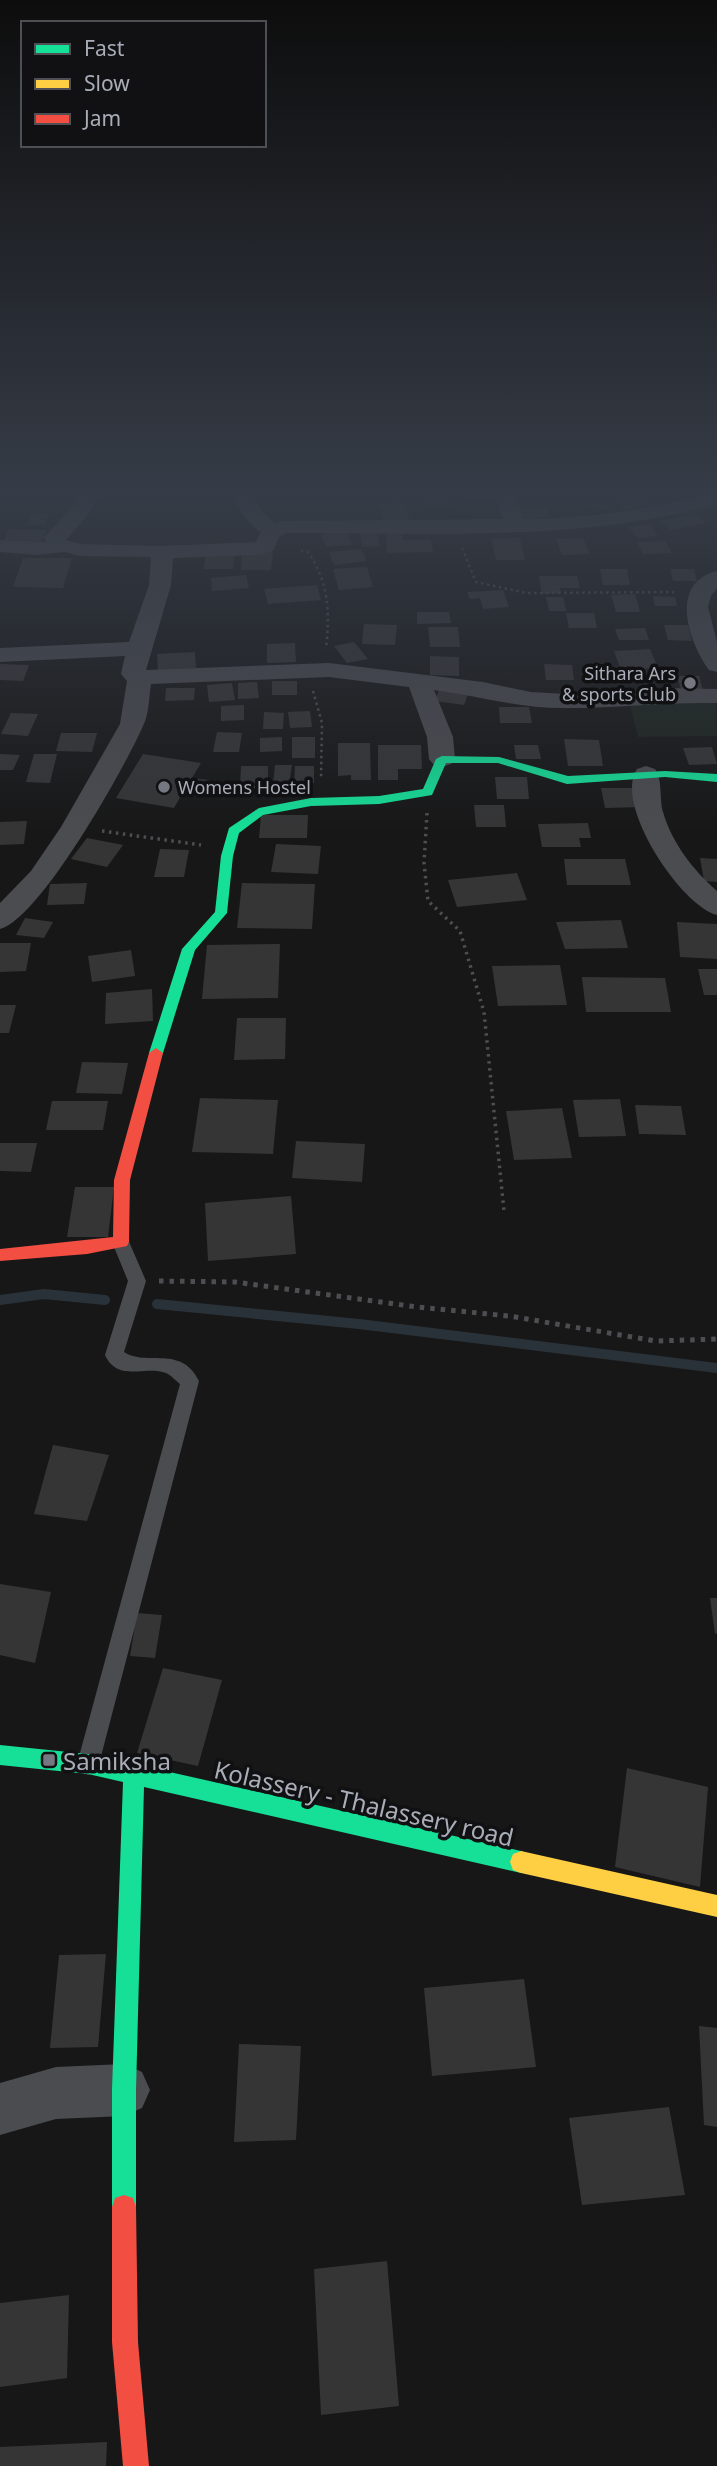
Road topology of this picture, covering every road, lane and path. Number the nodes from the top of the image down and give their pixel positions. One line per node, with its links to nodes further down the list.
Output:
1 (156, 603): 4 (street)
2 (330, 603): 7 (path)
3 (698, 603): 6 (street)
4 (140, 648): 5 (street); 8 (street)
5 (0, 654)
6 (717, 665)
7 (320, 671): 8 (street); 9 (street); 15 (path)
8 (140, 678): 16 (street)
9 (418, 680): 10 (street); 11 (street)
10 (717, 696)
11 (442, 759): 12 (street); 14 (street)
12 (646, 774): 13 (street); 18 (street)
13 (717, 778)
14 (428, 792): 15 (street); 20 (path)
15 (320, 801): 17 (street)
16 (74, 827): 17 (path); 19 (street)
17 (228, 851): 21 (street)
18 (717, 906)
19 (0, 920)
20 (504, 1210)
21 (121, 1242): 22 (street); 23 (lane)
22 (0, 1255)
23 (138, 1281): 24 (path); 26 (lane)
24 (717, 1339)
25 (0, 1755): 26 (street, Kolassery - Thalassery road)
26 (88, 1764): 27 (street, Kolassery - Thalassery road)
27 (134, 1774): 28 (street, Kolassery - Thalassery road); 29 (street)
28 (717, 1906)
29 (124, 2090): 30 (street); 31 (street)
30 (0, 2109)
31 (136, 2466)

